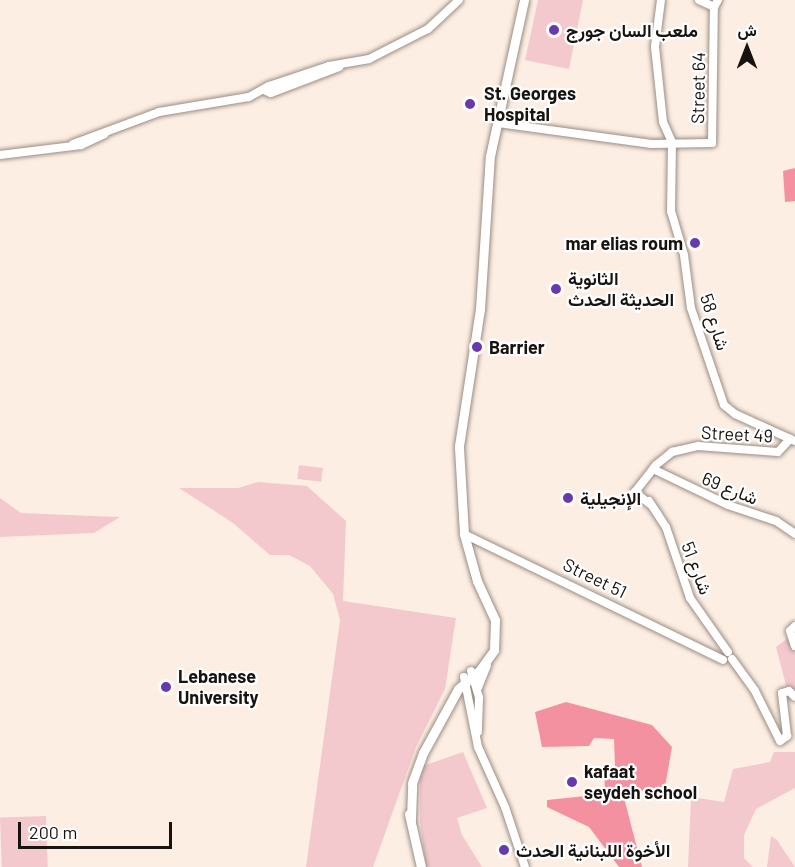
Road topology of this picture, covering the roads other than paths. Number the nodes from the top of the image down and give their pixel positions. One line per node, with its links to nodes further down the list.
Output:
1 (459, 0): 8 (street)
2 (524, 0): 6 (highway)
3 (661, 0): 7 (street, شارع 58)
4 (699, 0): 5 (street)
5 (716, 3): 7 (street, Street 64)
6 (499, 119): 7 (street); 11 (highway)
7 (668, 143): 9 (street, شارع 58)
8 (0, 155)
9 (792, 440): 10 (street, Street 49)
10 (652, 472): 12 (street, شارع 69); 16 (street, شارع 51)
11 (464, 534): 14 (highway); 16 (street, Street 51)
12 (795, 534)
13 (795, 626): 15 (street)
14 (493, 645): 17 (highway); 18 (highway)
15 (795, 646)
16 (726, 658): 20 (street)
17 (486, 663): 18 (highway); 19 (highway)
18 (469, 677): 19 (main road); 21 (main road); 22 (highway)
19 (477, 687): 21 (main road)
20 (795, 697)
21 (478, 747): 23 (main road)
22 (421, 867)
23 (525, 867)

